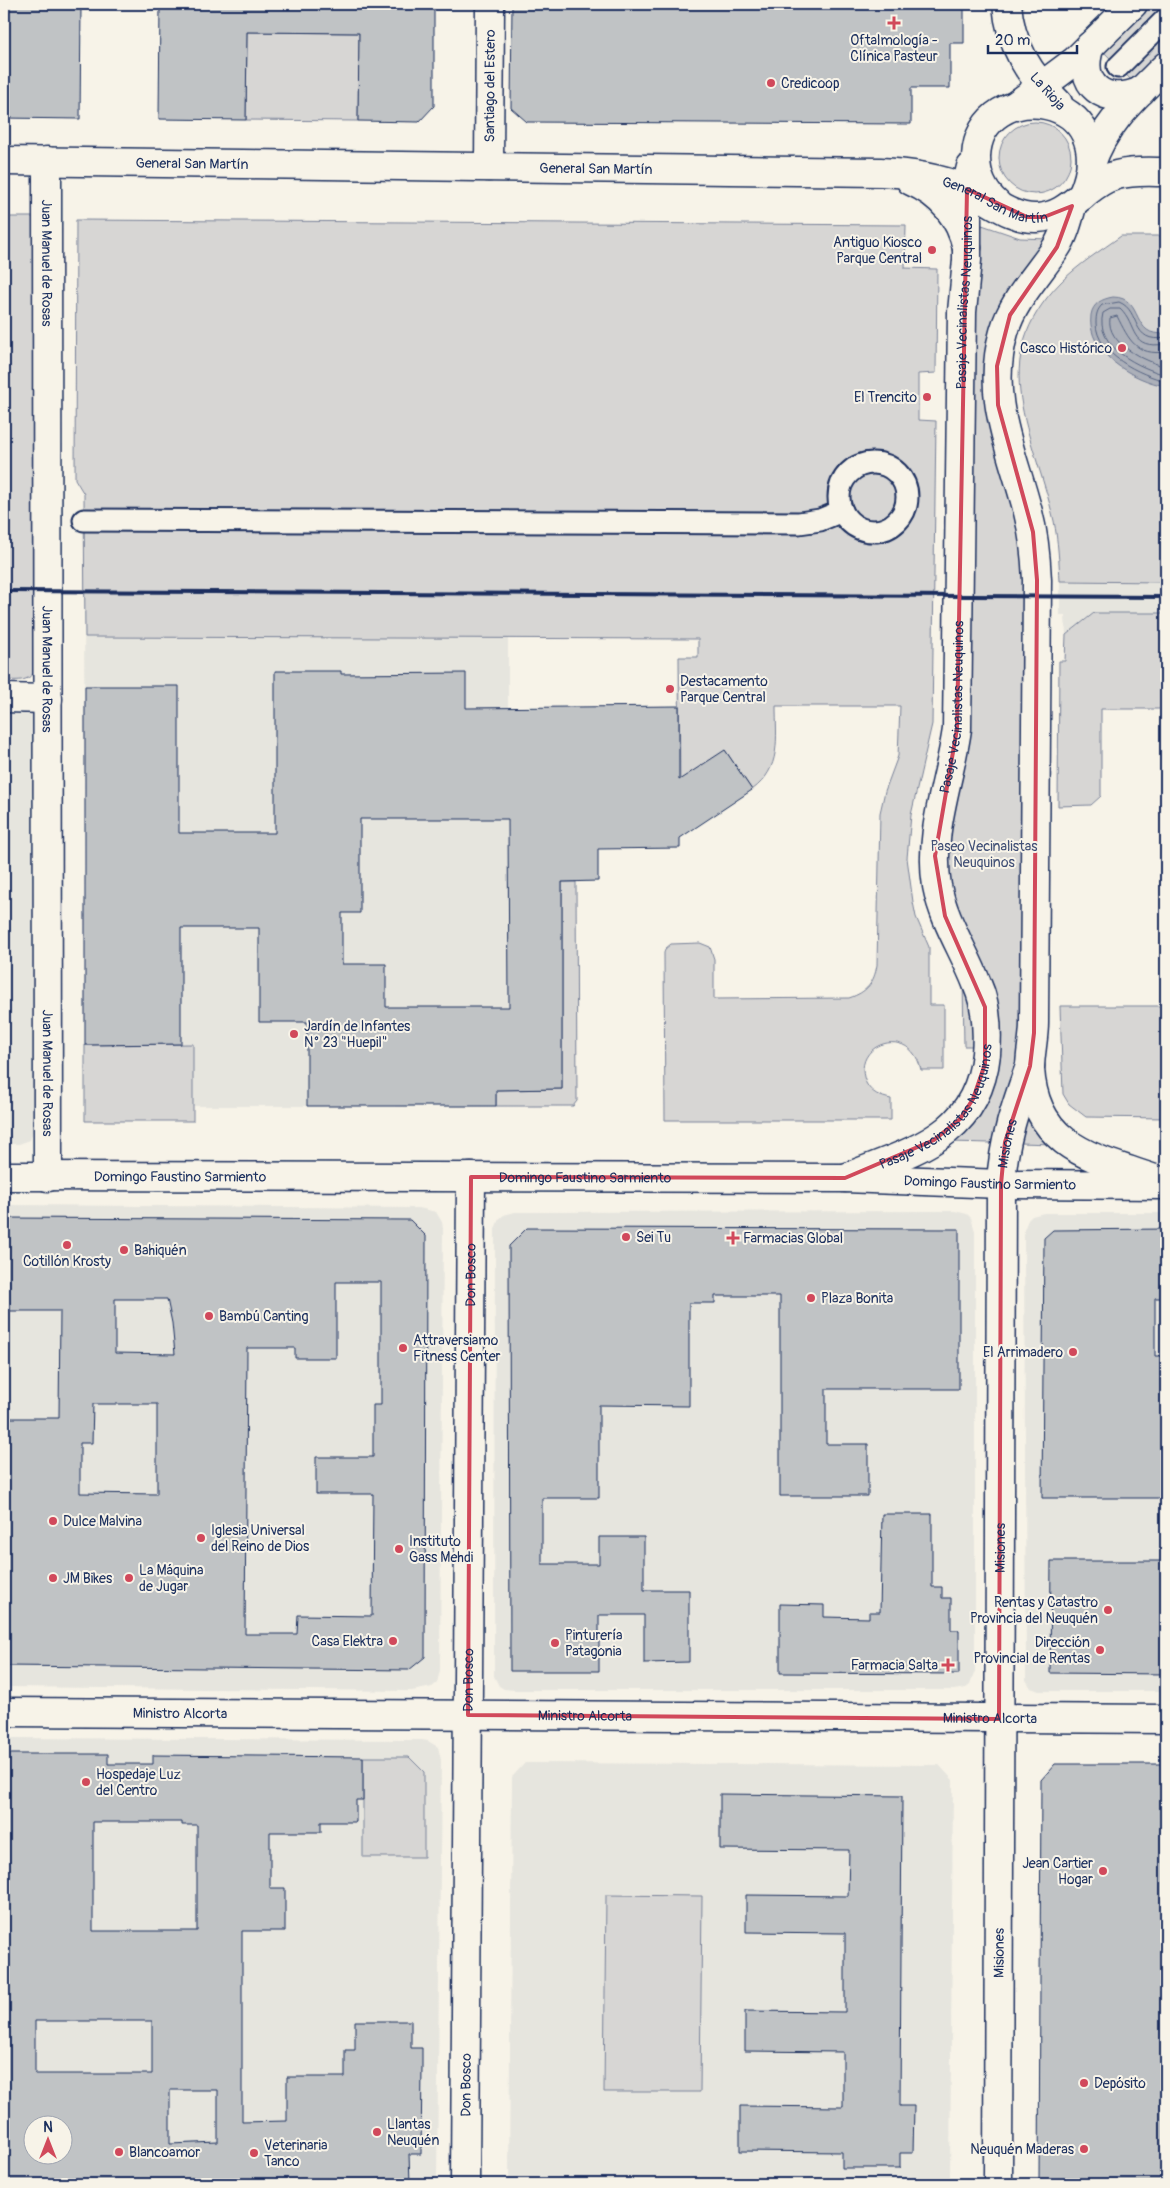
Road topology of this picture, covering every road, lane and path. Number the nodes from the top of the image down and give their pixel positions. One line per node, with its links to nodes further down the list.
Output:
1 (490, 4): 16 (street, Santiago del Estero)
2 (1007, 4): 8 (street, La Rioja)
3 (1133, 4): 5 (street)
4 (1166, 19): 7 (street)
5 (1090, 46): 8 (street); 9 (street)
6 (1166, 66): 9 (street)
7 (1118, 67)
8 (1042, 87): 10 (street); 11 (street, La Rioja)
9 (1141, 91): 15 (street)
10 (1016, 105): 11 (street); 12 (street)
11 (1075, 120): 15 (street)
12 (976, 151): 19 (street, Pasaje Vecinalistas Neuquinos); 21 (street)
13 (4, 161): 14 (street, General San Martín)
14 (47, 161): 16 (street, General San Martín); 26 (street, Juan Manuel de Rosas)
15 (1091, 164): 20 (street)
16 (489, 167): 17 (street, General San Martín)
17 (881, 172): 19 (street, General San Martín); 22 (street)
18 (1166, 172): 20 (street, General San Martín)
19 (967, 189): 21 (street, General San Martín); 22 (street, Pasaje Vecinalistas Neuquinos)
20 (1077, 201): 21 (street, General San Martín); 27 (street)
21 (1003, 209)
22 (967, 248): 31 (street, Pasaje Vecinalistas Neuquinos)
23 (842, 511): 24 (street)
24 (84, 520)
25 (4, 698): 26 (street)
26 (48, 699): 29 (street, Juan Manuel de Rosas)
27 (1030, 1066): 32 (street, Misiones); 33 (street)
28 (4, 1176): 29 (street, Domingo Faustino Sarmiento)
29 (48, 1177): 30 (street, Domingo Faustino Sarmiento)
30 (471, 1177): 31 (street, Domingo Faustino Sarmiento); 35 (street, Don Bosco)
31 (845, 1178): 32 (street, Domingo Faustino Sarmiento)
32 (1001, 1184): 33 (street, Domingo Faustino Sarmiento); 36 (street, Misiones)
33 (1166, 1184)
34 (4, 1712): 35 (street, Ministro Alcorta)
35 (468, 1715): 36 (street, Ministro Alcorta); 38 (street, Don Bosco)
36 (999, 1718): 37 (street, Ministro Alcorta); 39 (street, Misiones)
37 (1166, 1719)
38 (466, 2184)
39 (998, 2184)

